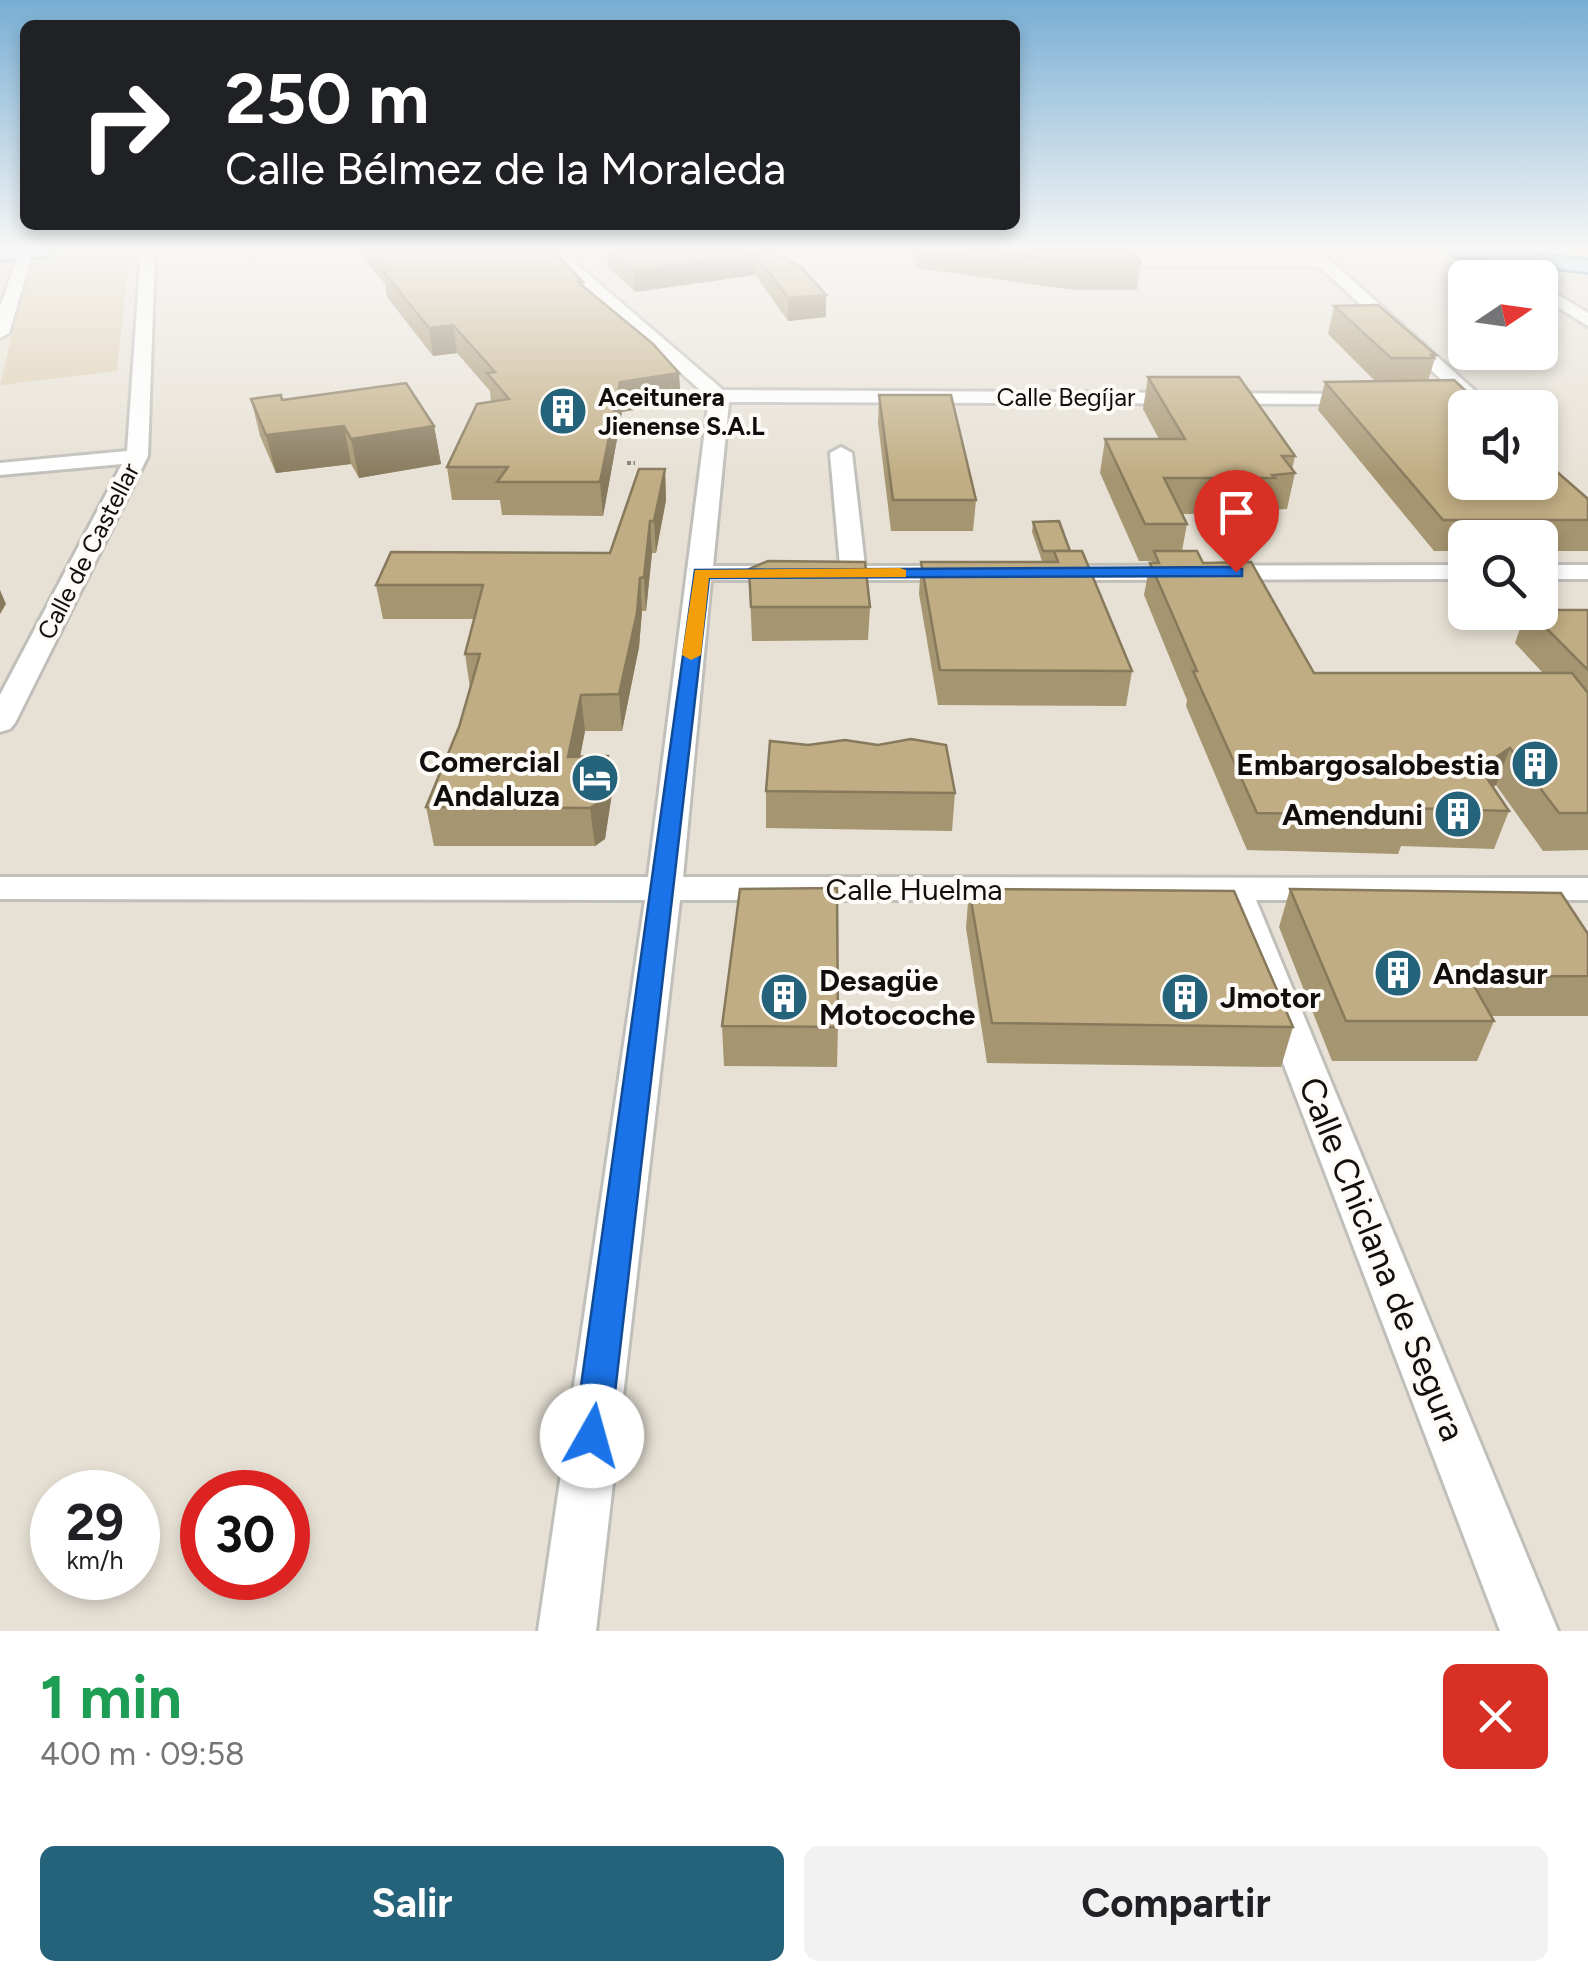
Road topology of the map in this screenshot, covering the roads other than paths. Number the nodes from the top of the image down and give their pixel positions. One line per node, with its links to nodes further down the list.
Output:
1 (144, 326): 10 (street, Calle de Castellar)
2 (639, 326): 5 (street)
3 (1394, 326): 4 (street)
4 (1465, 390)
5 (718, 396): 6 (street, Calle Begíjar); 15 (street)
6 (1394, 398)
7 (1434, 398): 8 (street)
8 (1448, 400)
9 (841, 453): 18 (street)
10 (137, 456): 11 (street); 19 (street, Calle de Castellar)
11 (0, 469)
12 (1448, 572): 17 (street)
13 (1558, 572): 14 (street)
14 (1588, 572)
15 (701, 573): 18 (street); 23 (street)
16 (992, 573): 18 (street)
17 (1031, 573)
18 (854, 574)
19 (0, 723)
20 (0, 888): 23 (street, Calle Huelma)
21 (1234, 888): 22 (street, Calle Huelma); 23 (street, Calle Huelma); 25 (street, Calle Chiclana de Segura)
22 (1588, 889)
23 (664, 890): 24 (street)
24 (567, 1631)
25 (1529, 1631)

